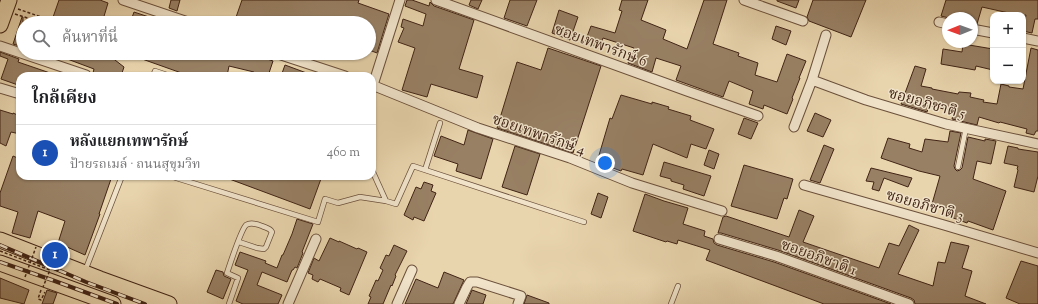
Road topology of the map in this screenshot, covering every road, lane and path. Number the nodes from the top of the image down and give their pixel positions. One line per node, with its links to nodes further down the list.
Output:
1 (123, 0): 9 (street)
2 (400, 0): 23 (street)
3 (436, 0): 28 (street, ซอยเทพารักษ์ 6)
4 (744, 0): 10 (street)
5 (9, 6): 7 (path); 11 (main road)
6 (31, 13): 8 (path)
7 (26, 16)
8 (40, 16)
9 (170, 16)
10 (803, 21)
11 (0, 25)
12 (978, 30): 13 (street)
13 (990, 32)
14 (826, 35): 24 (street)
15 (1026, 39): 16 (street)
16 (1038, 41)
17 (0, 46): 18 (street)
18 (16, 51)
19 (42, 60): 21 (street)
20 (296, 60): 22 (street)
21 (77, 72)
22 (333, 72)
23 (376, 73)
24 (812, 80): 30 (street); 31 (street, ซอยอภิชาติ 5)
25 (376, 87): 40 (street, ซอยเทพารักษ์ 4)
26 (0, 88): 27 (street)
27 (16, 93)
28 (758, 116)
29 (440, 123): 34 (lane)
30 (794, 127)
31 (966, 128): 32 (street, ซอยอภิชาติ 5); 33 (lane)
32 (1038, 144)
33 (958, 168)
34 (425, 170): 39 (lane); 41 (lane)
35 (376, 179): 39 (lane)
36 (120, 180): 52 (lane)
37 (183, 180): 39 (lane)
38 (804, 185): 48 (street, ซอยอภิชาติ 3)
39 (386, 201)
40 (722, 212)
41 (584, 222)
42 (316, 239): 59 (street)
43 (719, 239): 64 (street, ซอยอภิชาติ 1)
44 (0, 240): 52 (main road)
45 (238, 242): 45 (lane); 58 (lane)
46 (36, 247): 50 (path, bridge)
47 (0, 251): 50 (path, bridge)
48 (1038, 253)
49 (0, 263): 56 (main road)
50 (30, 263): 53 (path, bridge); 55 (path, bridge)
51 (412, 270): 60 (street)
52 (84, 273): 57 (main road)
53 (25, 277)
54 (678, 286): 63 (lane)
55 (46, 289)
56 (106, 303)
57 (169, 304)
58 (229, 304)
59 (288, 304)
60 (397, 304)
61 (460, 304): 62 (street)
62 (518, 304)
63 (671, 304)
64 (909, 304)

